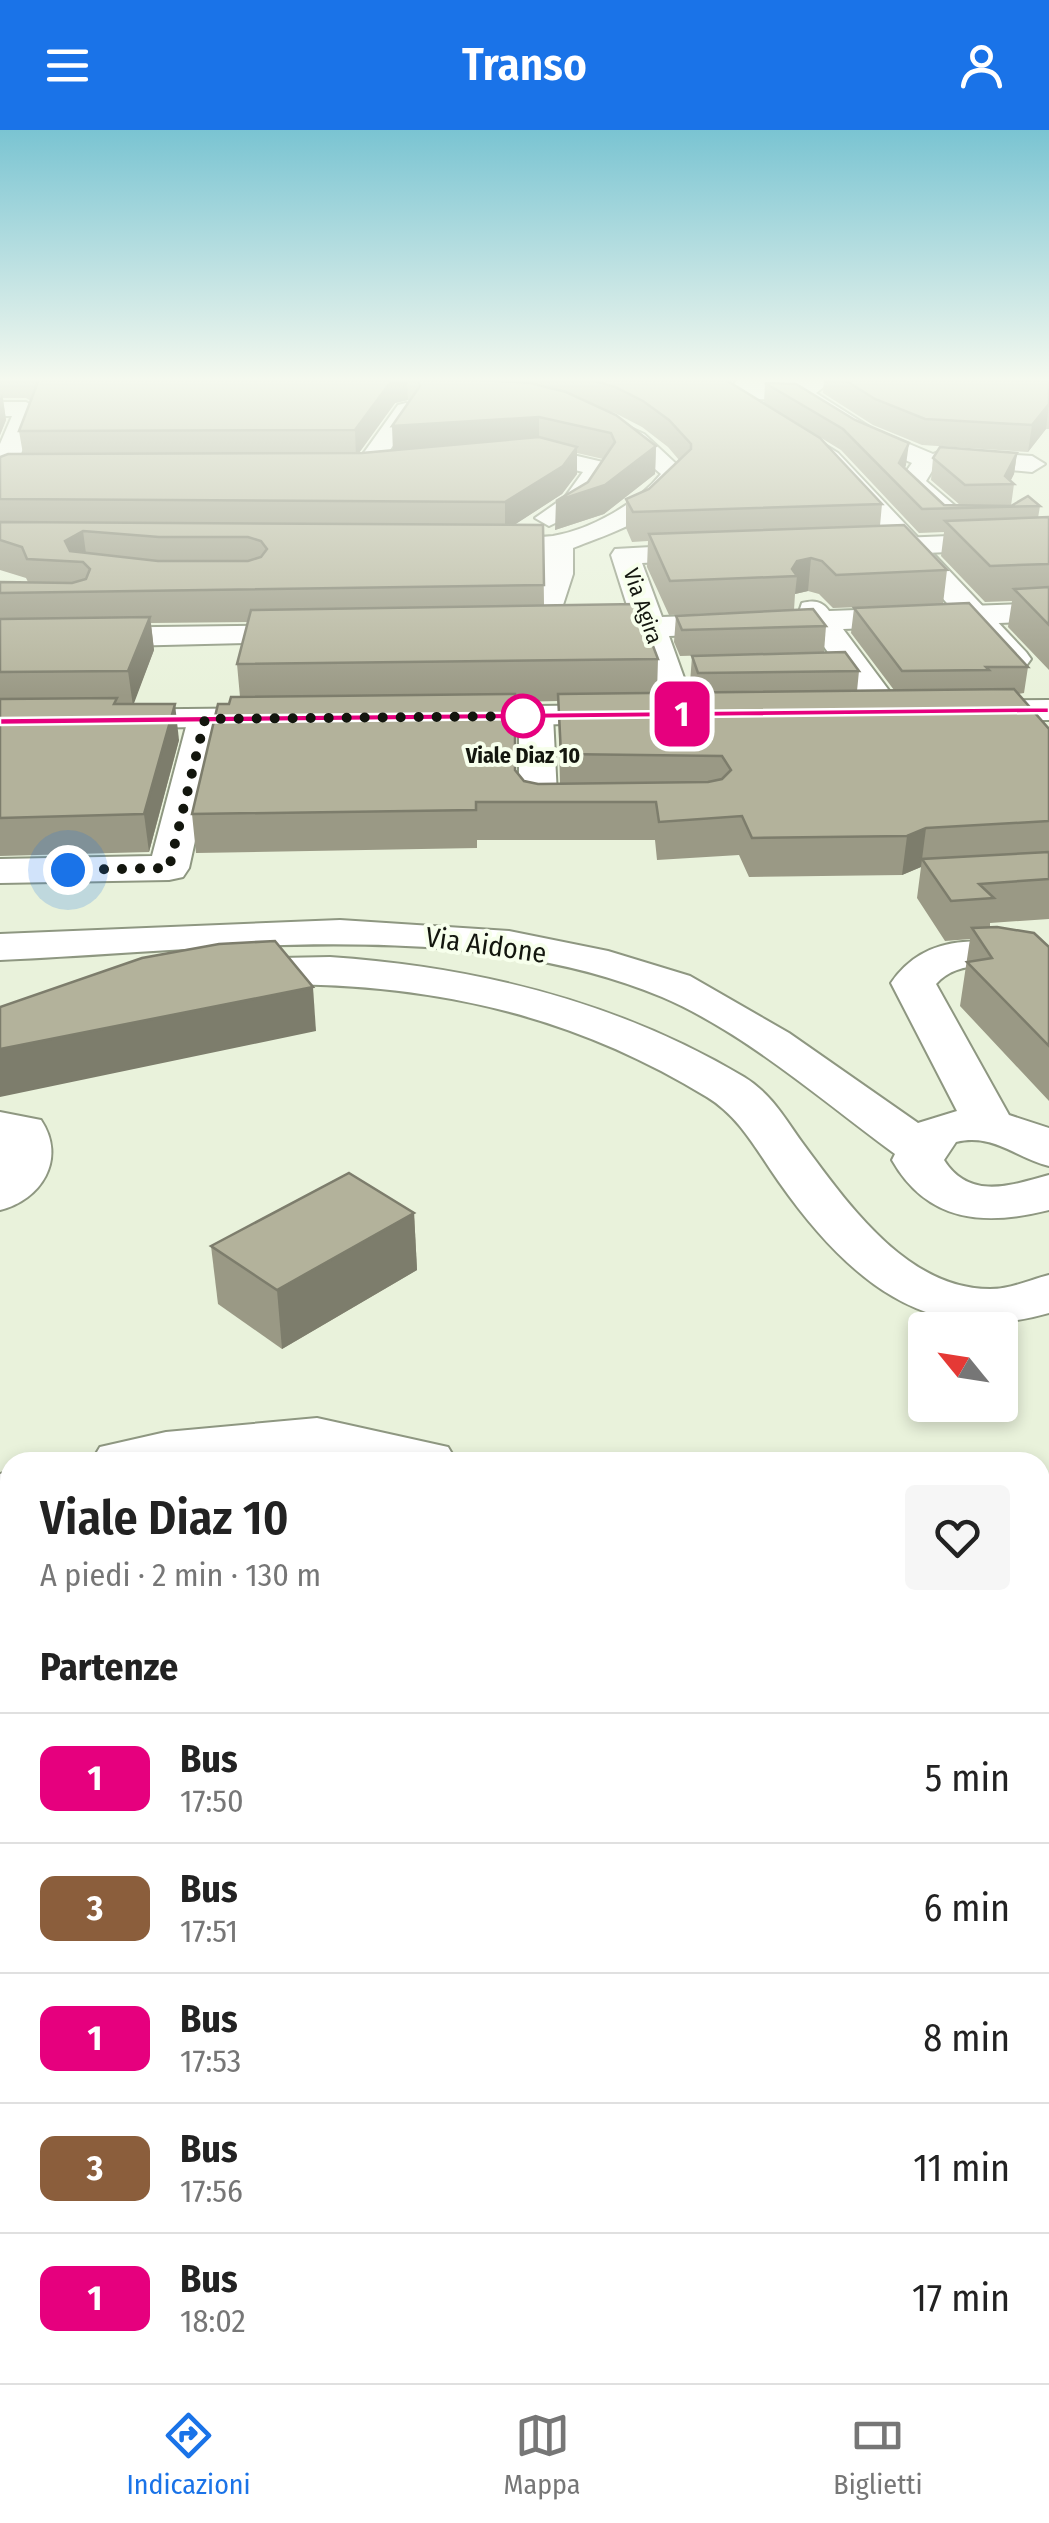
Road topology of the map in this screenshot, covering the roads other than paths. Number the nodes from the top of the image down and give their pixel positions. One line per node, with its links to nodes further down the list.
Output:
1 (587, 485): 11 (street)
2 (665, 485): 11 (street)
3 (853, 485): 10 (street)
4 (916, 485): 6 (street)
5 (1032, 485): 6 (street)
6 (1032, 515)
7 (463, 518): 11 (street)
8 (1049, 540): 10 (street)
9 (450, 544): 11 (street)
10 (908, 546): 12 (street); 18 (street)
11 (552, 548): 14 (street); 20 (street)
12 (829, 549)
13 (752, 552): 20 (street, Via Agira)
14 (522, 574)
15 (792, 580): 19 (street)
16 (234, 603): 22 (street)
17 (1049, 612): 18 (street)
18 (973, 615): 19 (street); 28 (street)
19 (823, 623): 20 (street); 24 (street)
20 (649, 629): 27 (street, Via Agira)
21 (343, 634): 22 (street)
22 (228, 635): 23 (street)
23 (1, 653): 29 (street)
24 (854, 665): 25 (street); 32 (street)
25 (816, 666)
26 (703, 669): 27 (street)
27 (665, 670): 33 (street, Via Agira)
28 (1049, 695)
29 (199, 698): 37 (street); 38 (street); 40 (street)
30 (1049, 710): 32 (street)
31 (850, 712): 32 (street)
32 (888, 712)
33 (680, 714): 34 (street); 35 (street)
34 (718, 714)
35 (536, 716): 36 (street); 39 (street)
36 (402, 717)
37 (325, 718)
38 (0, 721)
39 (632, 806)
40 (0, 871)
41 (0, 947): 46 (street, Via Aidone)
42 (1049, 965): 44 (street)
43 (146, 985): 49 (street)
44 (990, 1126): 46 (street); 47 (street)
45 (0, 1127): 48 (street)
46 (920, 1148): 47 (street)
47 (1046, 1187)
48 (0, 1194)
49 (1049, 1292)
50 (177, 1452): 51 (street)
51 (379, 1452)

